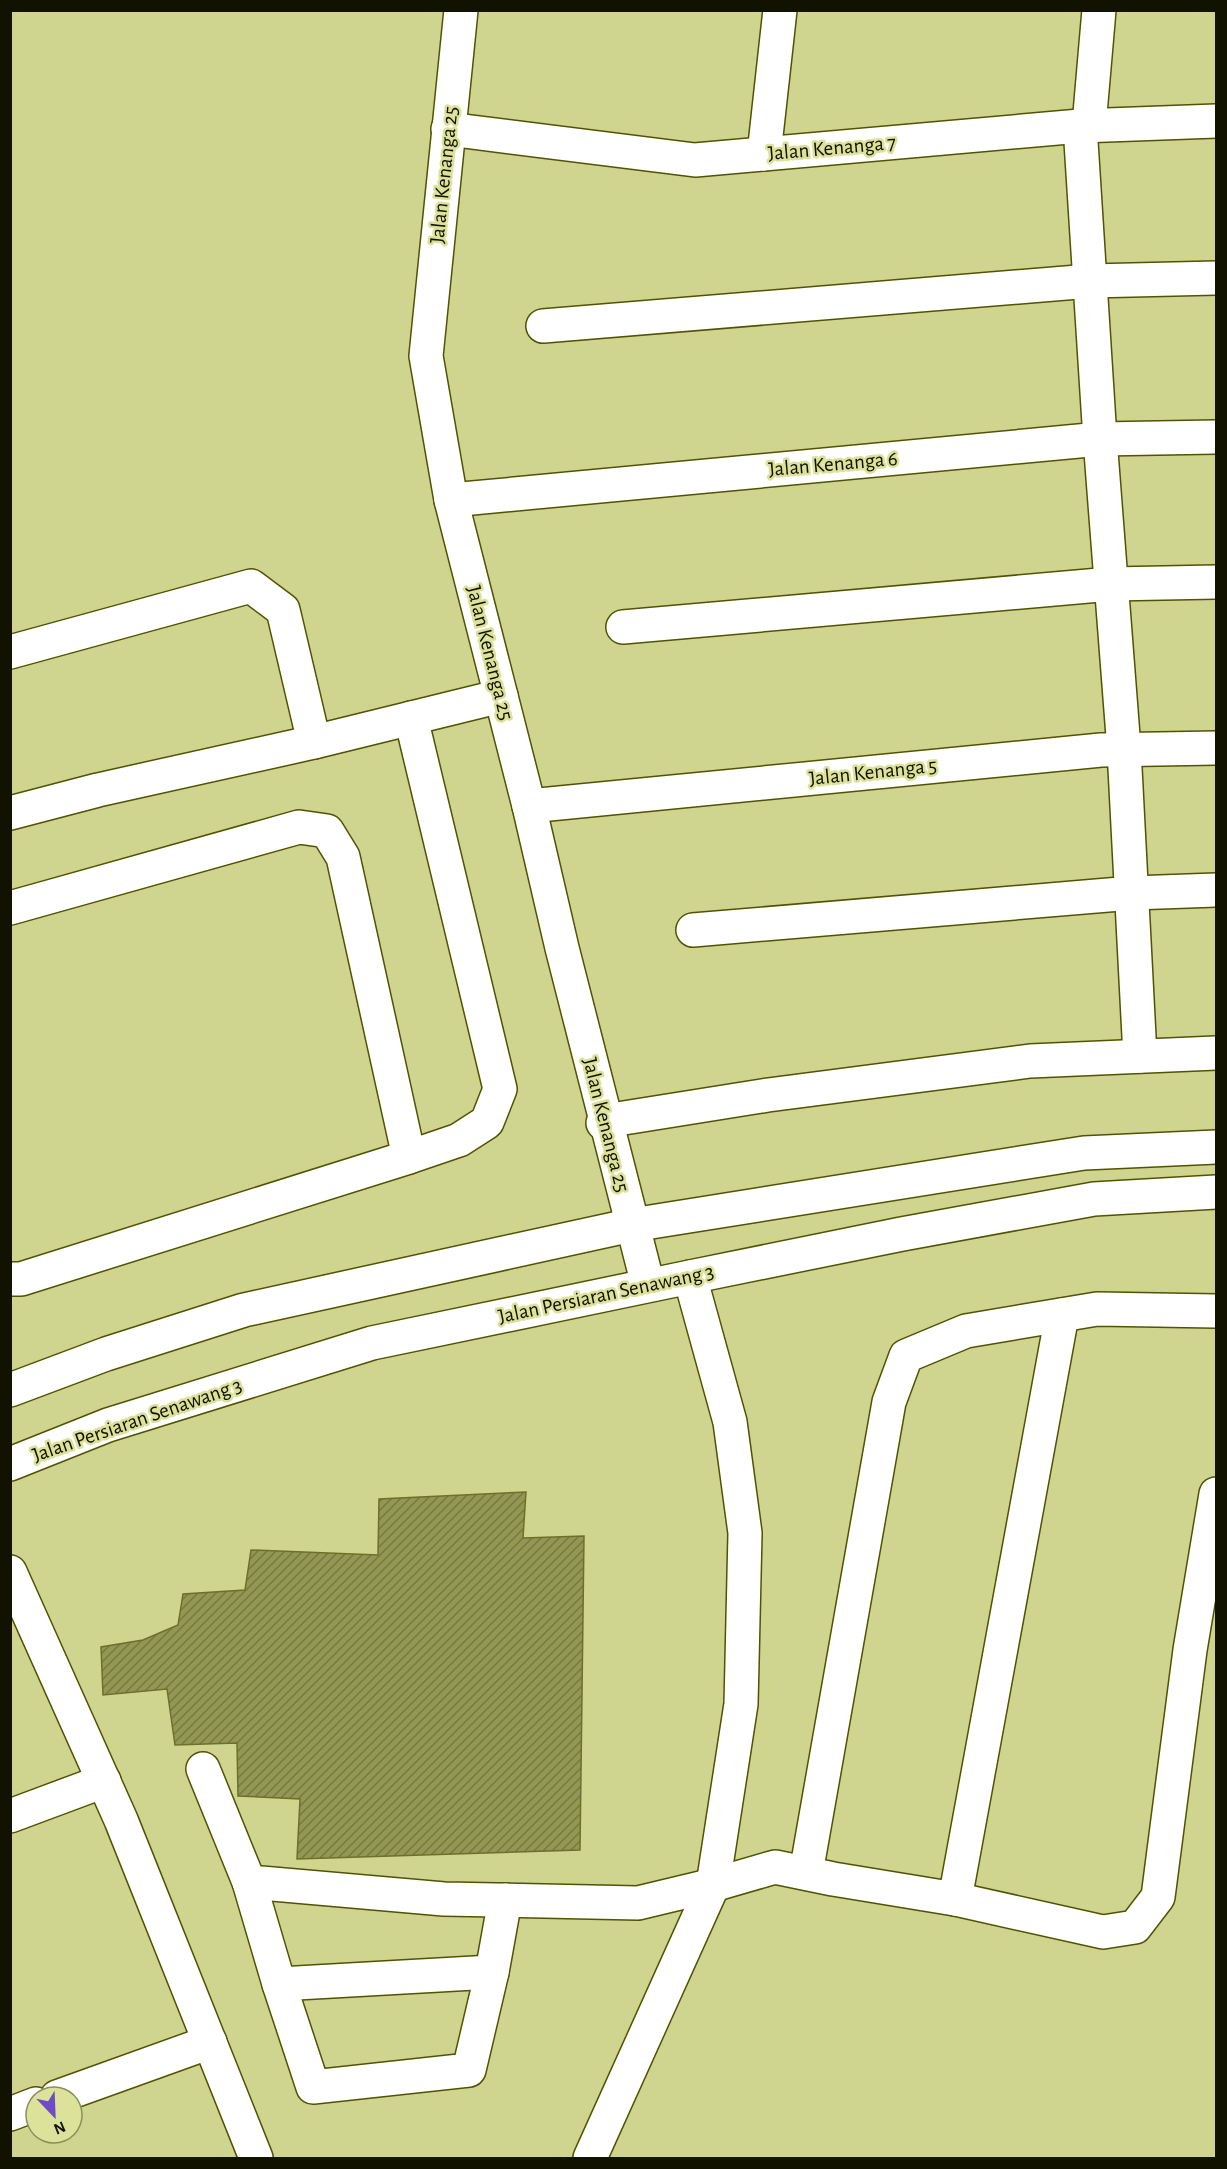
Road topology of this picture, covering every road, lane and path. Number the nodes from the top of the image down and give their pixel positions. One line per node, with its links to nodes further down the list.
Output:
1 (461, 10): 6 (street, Jalan Kenanga 25)
2 (780, 10): 7 (street)
3 (1099, 10): 5 (street)
4 (1216, 121): 5 (street, Jalan Kenanga 7)
5 (1084, 126): 7 (street, Jalan Kenanga 7); 9 (street)
6 (448, 129): 7 (street, Jalan Kenanga 7); 13 (street, Jalan Kenanga 25)
7 (764, 154)
8 (1216, 278): 9 (street)
9 (1090, 281): 10 (street); 12 (street)
10 (543, 326)
11 (1216, 437): 12 (street, Jalan Kenanga 6)
12 (1100, 439): 13 (street, Jalan Kenanga 6); 15 (street)
13 (451, 501): 18 (street, Jalan Kenanga 25)
14 (1216, 582): 15 (street)
15 (1112, 584): 16 (street); 22 (street)
16 (623, 627)
17 (10, 652): 20 (street)
18 (501, 696): 19 (street); 23 (street, Jalan Kenanga 25)
19 (411, 718): 20 (street); 33 (street)
20 (314, 742): 24 (street)
21 (1216, 748): 22 (street, Jalan Kenanga 5)
22 (1124, 749): 23 (street, Jalan Kenanga 5); 26 (street)
23 (529, 806): 31 (street, Jalan Kenanga 25)
24 (10, 813)
25 (1216, 890): 26 (street)
26 (1132, 893): 28 (street); 30 (street)
27 (10, 908): 33 (street)
28 (693, 930)
29 (1216, 1053): 30 (street)
30 (1140, 1056): 31 (street)
31 (604, 1122): 35 (street, Jalan Kenanga 25)
32 (1216, 1148): 35 (street)
33 (409, 1157): 37 (street)
34 (1216, 1192): 36 (street, Jalan Persiaran Senawang 3)
35 (632, 1225): 38 (street, Jalan Kenanga 25); 41 (street)
36 (690, 1277): 38 (street, Jalan Persiaran Senawang 3); 51 (street)
37 (10, 1279)
38 (648, 1285): 42 (street, Jalan Persiaran Senawang 3)
39 (1216, 1311): 40 (street)
40 (1062, 1315): 49 (street); 52 (street)
41 (10, 1390)
42 (10, 1464)
43 (1216, 1494): 45 (street)
44 (10, 1572): 47 (street)
45 (1203, 1651): 52 (street)
46 (203, 1769): 50 (street)
47 (104, 1781): 48 (street); 56 (street)
48 (10, 1816)
49 (806, 1874): 51 (street); 52 (street)
50 (249, 1882): 53 (street); 55 (street)
51 (712, 1885): 53 (street); 59 (street)
52 (956, 1899)
53 (504, 1900): 54 (street)
54 (492, 1972): 55 (street); 55 (street)
55 (279, 1984)
56 (210, 2042): 57 (street); 58 (street)
57 (84, 2087)
58 (256, 2158)
59 (590, 2158)

